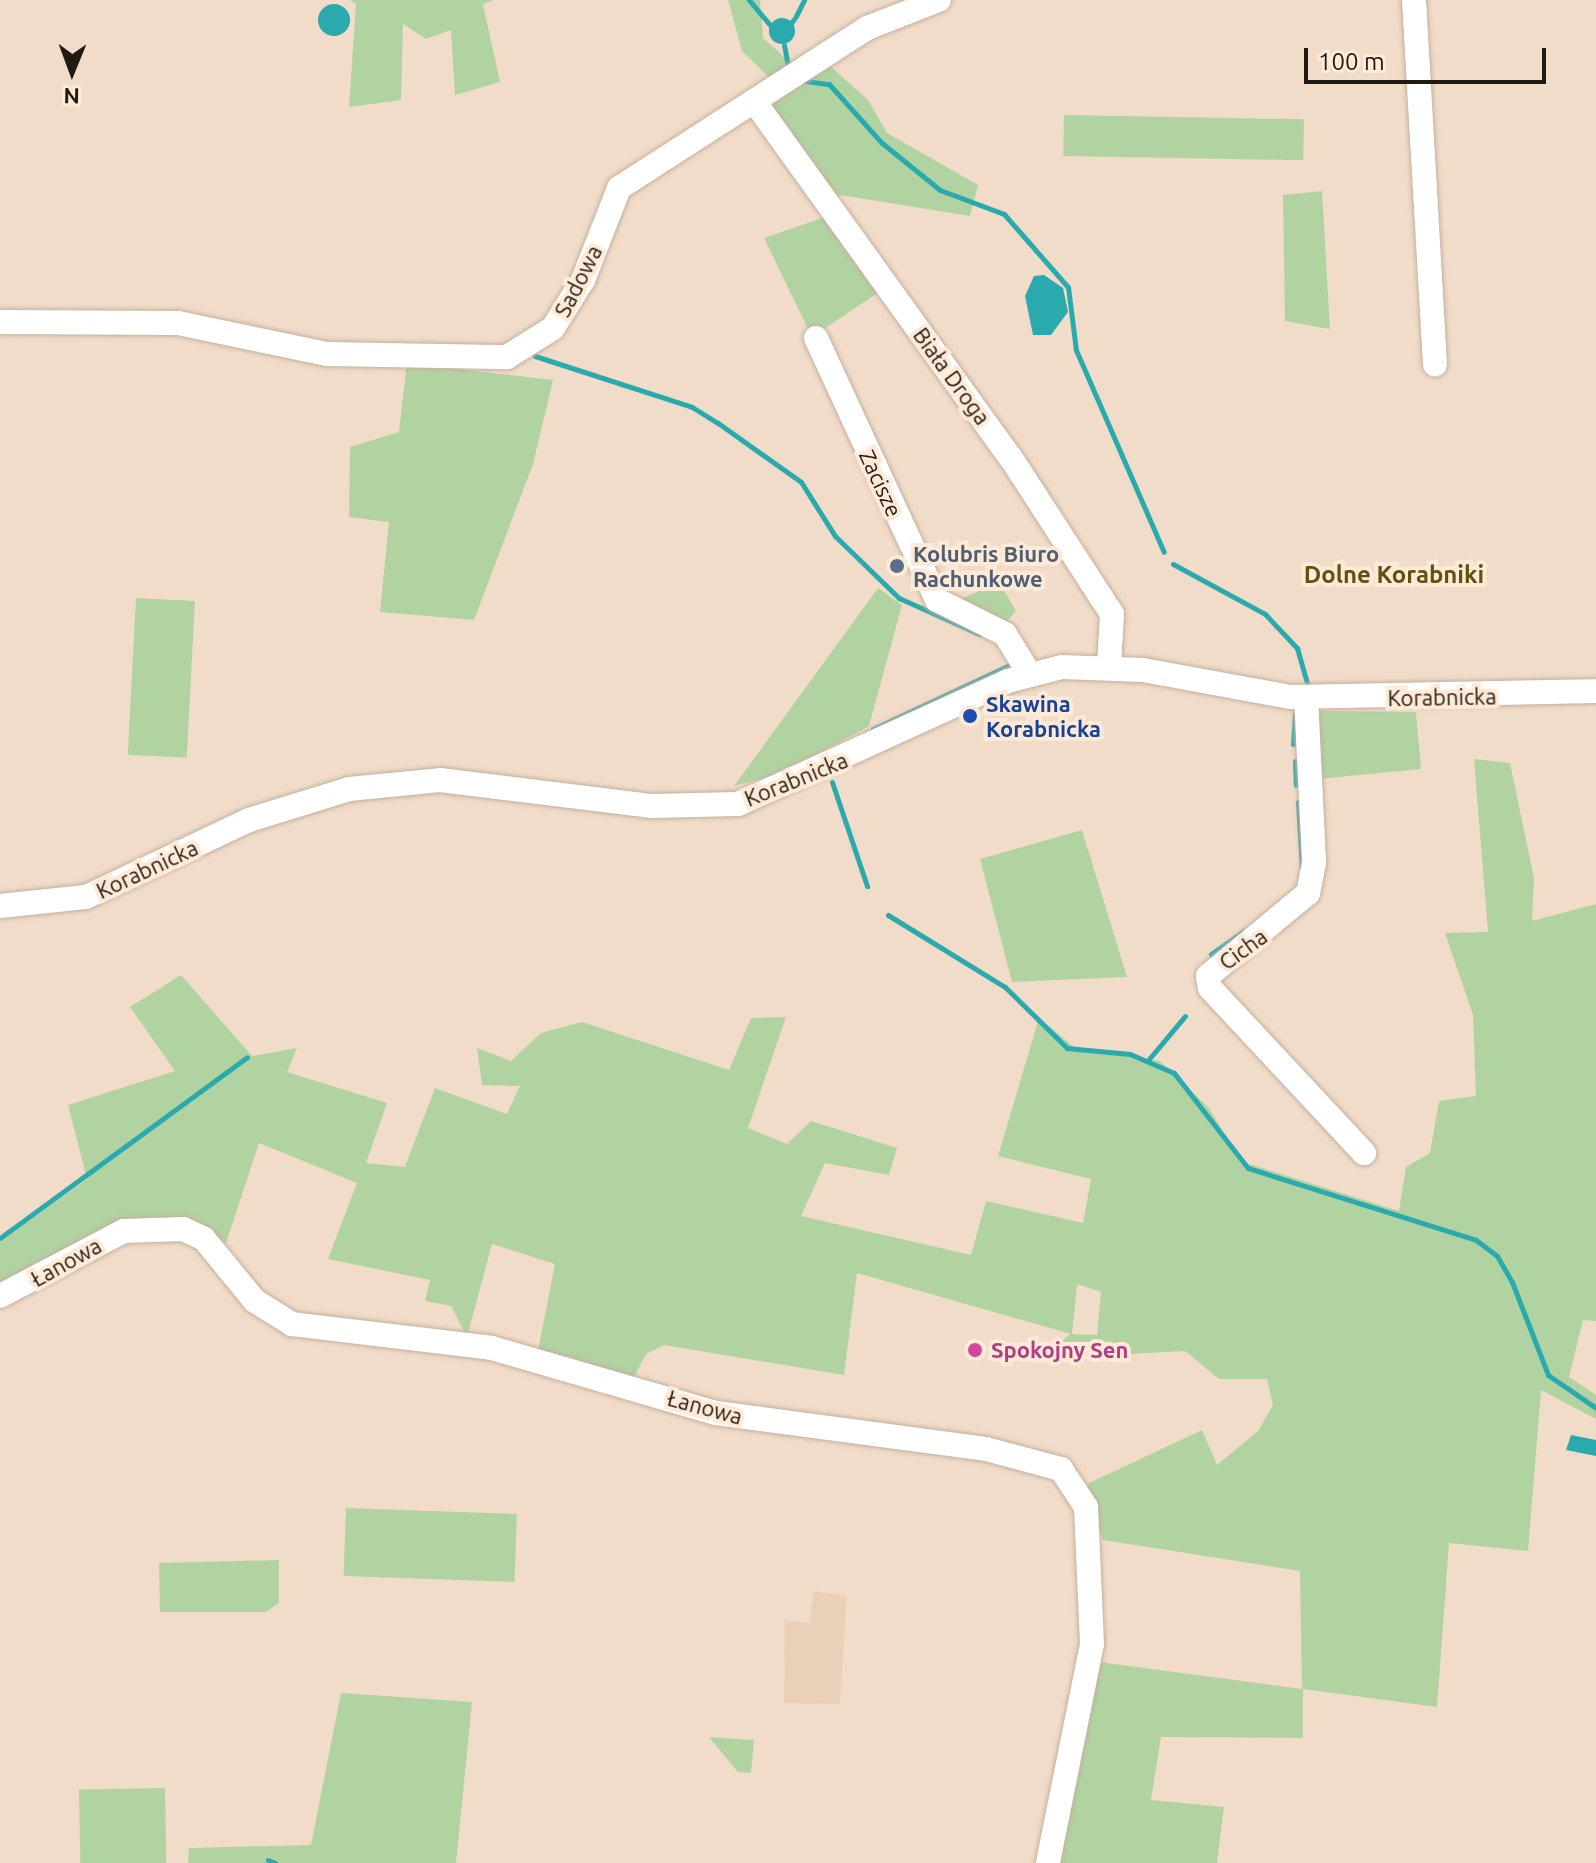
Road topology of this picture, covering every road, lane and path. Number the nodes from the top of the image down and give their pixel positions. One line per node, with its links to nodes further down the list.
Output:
1 (939, 0): 3 (street, Sadowa)
2 (1414, 0): 6 (street)
3 (754, 101): 4 (street, Sadowa); 7 (street, Biała Droga)
4 (0, 322)
5 (816, 338): 8 (street, Zacisze)
6 (1435, 364)
7 (1109, 666): 8 (street, Korabnicka); 10 (street, Korabnicka)
8 (1029, 673): 11 (street, Korabnicka)
9 (1596, 691): 10 (street, Korabnicka)
10 (1306, 697): 12 (street, Cicha)
11 (0, 906)
12 (1364, 1153)
13 (0, 1296): 14 (street, Łanowa)
14 (1048, 1863)

